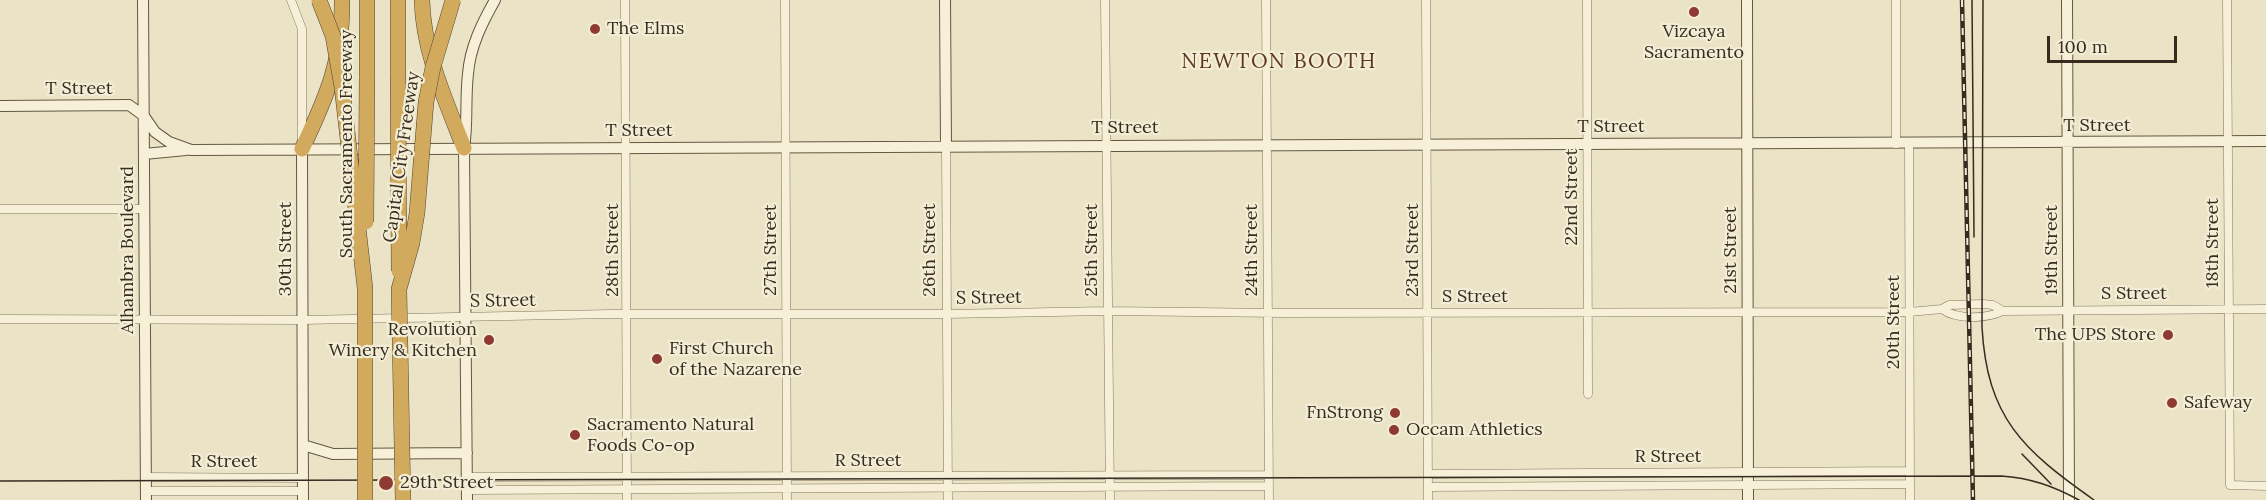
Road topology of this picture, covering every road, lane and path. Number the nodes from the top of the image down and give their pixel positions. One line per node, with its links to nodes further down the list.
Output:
1 (143, 0): 22 (street, Alhambra Boulevard)
2 (291, 0): 37 (street, 30th Street)
3 (319, 0): 42 (highway, Capital City Freeway, bridge)
4 (342, 0): 37 (highway)
5 (368, 0): 42 (highway, South Sacramento Freeway, bridge)
6 (398, 0): 43 (highway, bridge)
7 (422, 0): 36 (highway)
8 (453, 0): 43 (highway, Capital City Freeway, bridge)
9 (495, 0): 36 (street)
10 (625, 0): 35 (street, 28th Street)
11 (785, 0): 33 (street, 27th Street)
12 (945, 0): 34 (street, 26th Street)
13 (1105, 0): 31 (street, 25th Street)
14 (1266, 0): 32 (street, 24th Street)
15 (1426, 0): 28 (street, 23rd Street)
16 (1587, 0): 25 (street, 22nd Street)
17 (1747, 0): 26 (street, 21st Street)
18 (1896, 0): 29 (street)
19 (2067, 0): 27 (street, 19th Street)
20 (2227, 0): 24 (street, 18th Street)
21 (0, 106): 22 (street, T Street)
22 (144, 117): 38 (street, T Street); 39 (street, Alhambra Boulevard)
23 (2266, 141): 24 (street, T Street)
24 (2228, 142): 27 (street, T Street); 45 (street, 18th Street)
25 (1587, 143): 26 (street, T Street); 28 (street, T Street); 49 (street, 22nd Street)
26 (1748, 143): 29 (street, T Street); 50 (street, 21st Street)
27 (2068, 143): 30 (street, T Street); 47 (street, 19th Street)
28 (1428, 144): 32 (street, T Street); 52 (street, 23rd Street)
29 (1896, 144): 30 (street, T Street)
30 (1908, 144): 53 (street, 20th Street)
31 (1106, 145): 32 (street, T Street); 34 (street, T Street); 48 (street, 25th Street)
32 (1267, 145): 54 (street, 24th Street)
33 (786, 146): 34 (street, T Street); 35 (street, T Street); 56 (street, 27th Street)
34 (946, 146): 57 (street, 26th Street)
35 (627, 147): 36 (street, T Street); 55 (street, 28th Street)
36 (465, 148): 37 (street, T Street); 58 (street)
37 (302, 149): 38 (street, T Street); 61 (street, 30th Street)
38 (191, 150): 39 (street)
39 (144, 154): 40 (street, Alhambra Boulevard)
40 (144, 209): 41 (street); 59 (street, Alhambra Boulevard)
41 (0, 210)
42 (365, 288): 88 (highway, Capital City Freeway, bridge)
43 (399, 289): 89 (highway, Capital City Freeway, bridge)
44 (1942, 309): 51 (street, S Street); 51 (street, S Street); 53 (street, S Street)
45 (2228, 309): 46 (street, S Street); 47 (street, S Street); 79 (street, 18th Street)
46 (2266, 309)
47 (2068, 310): 51 (street, S Street); 98 (street, 19th Street)
48 (1107, 311): 54 (street, S Street); 57 (street, S Street); 68 (street, 25th Street)
49 (1588, 311): 50 (street, S Street); 52 (street, S Street); 62 (street, 22nd Street)
50 (1748, 311): 53 (street, S Street); 66 (street, 21st Street)
51 (2003, 311)
52 (1428, 312): 54 (street, S Street); 67 (street, 23rd Street)
53 (1909, 312): 65 (street, 20th Street)
54 (1268, 313): 69 (street, 24th Street)
55 (628, 314): 56 (street, S Street); 58 (street, S Street); 70 (street, 28th Street)
56 (786, 314): 57 (street, S Street); 71 (street, 27th Street)
57 (947, 314): 72 (street, 26th Street)
58 (466, 316): 61 (street, S Street); 64 (street)
59 (145, 318): 60 (street, S Street); 61 (street, S Street); 73 (street, Alhambra Boulevard)
60 (0, 319)
61 (302, 320): 63 (street, 30th Street)
62 (1588, 394)
63 (303, 445): 64 (street); 74 (street, 30th Street)
64 (467, 453): 75 (street)
65 (1910, 471): 66 (street, R Street); 76 (street, 20th Street)
66 (1748, 472): 67 (street, R Street); 77 (street, 21st Street)
67 (1428, 474): 81 (street, 23rd Street)
68 (1108, 475): 69 (street, R Street); 72 (street, R Street); 80 (street, 25th Street)
69 (1269, 475): 78 (street, 24th Street)
70 (628, 476): 71 (street, R Street); 75 (street, R Street); 84 (street, 28th Street)
71 (787, 476): 72 (street, R Street); 82 (street, 27th Street)
72 (948, 476): 83 (street, 26th Street)
73 (146, 477): 74 (street, R Street); 85 (street, Alhambra Boulevard)
74 (303, 477): 86 (street, 30th Street)
75 (467, 477): 87 (street)
76 (1910, 484): 77 (street, R Street); 97 (street, 20th Street)
77 (1748, 485): 81 (street, R Street); 96 (street, 21st Street)
78 (1269, 486): 80 (street, R Street); 94 (street, 24th Street)
79 (2266, 486)
80 (1109, 487): 83 (street, R Street); 93 (street, 25th Street)
81 (1428, 487): 95 (street, 23rd Street)
82 (787, 488): 83 (street, R Street); 84 (street, R Street); 91 (street, 27th Street)
83 (948, 488): 92 (street, 26th Street)
84 (627, 489): 87 (street, R Street); 90 (street, 28th Street)
85 (146, 495): 86 (street, R Street)
86 (303, 495)
87 (467, 495)
88 (365, 500)
89 (403, 500)
90 (627, 500)
91 (787, 500)
92 (948, 500)
93 (1110, 500)
94 (1269, 500)
95 (1428, 500)
96 (1748, 500)
97 (1910, 500)
98 (2069, 500)

